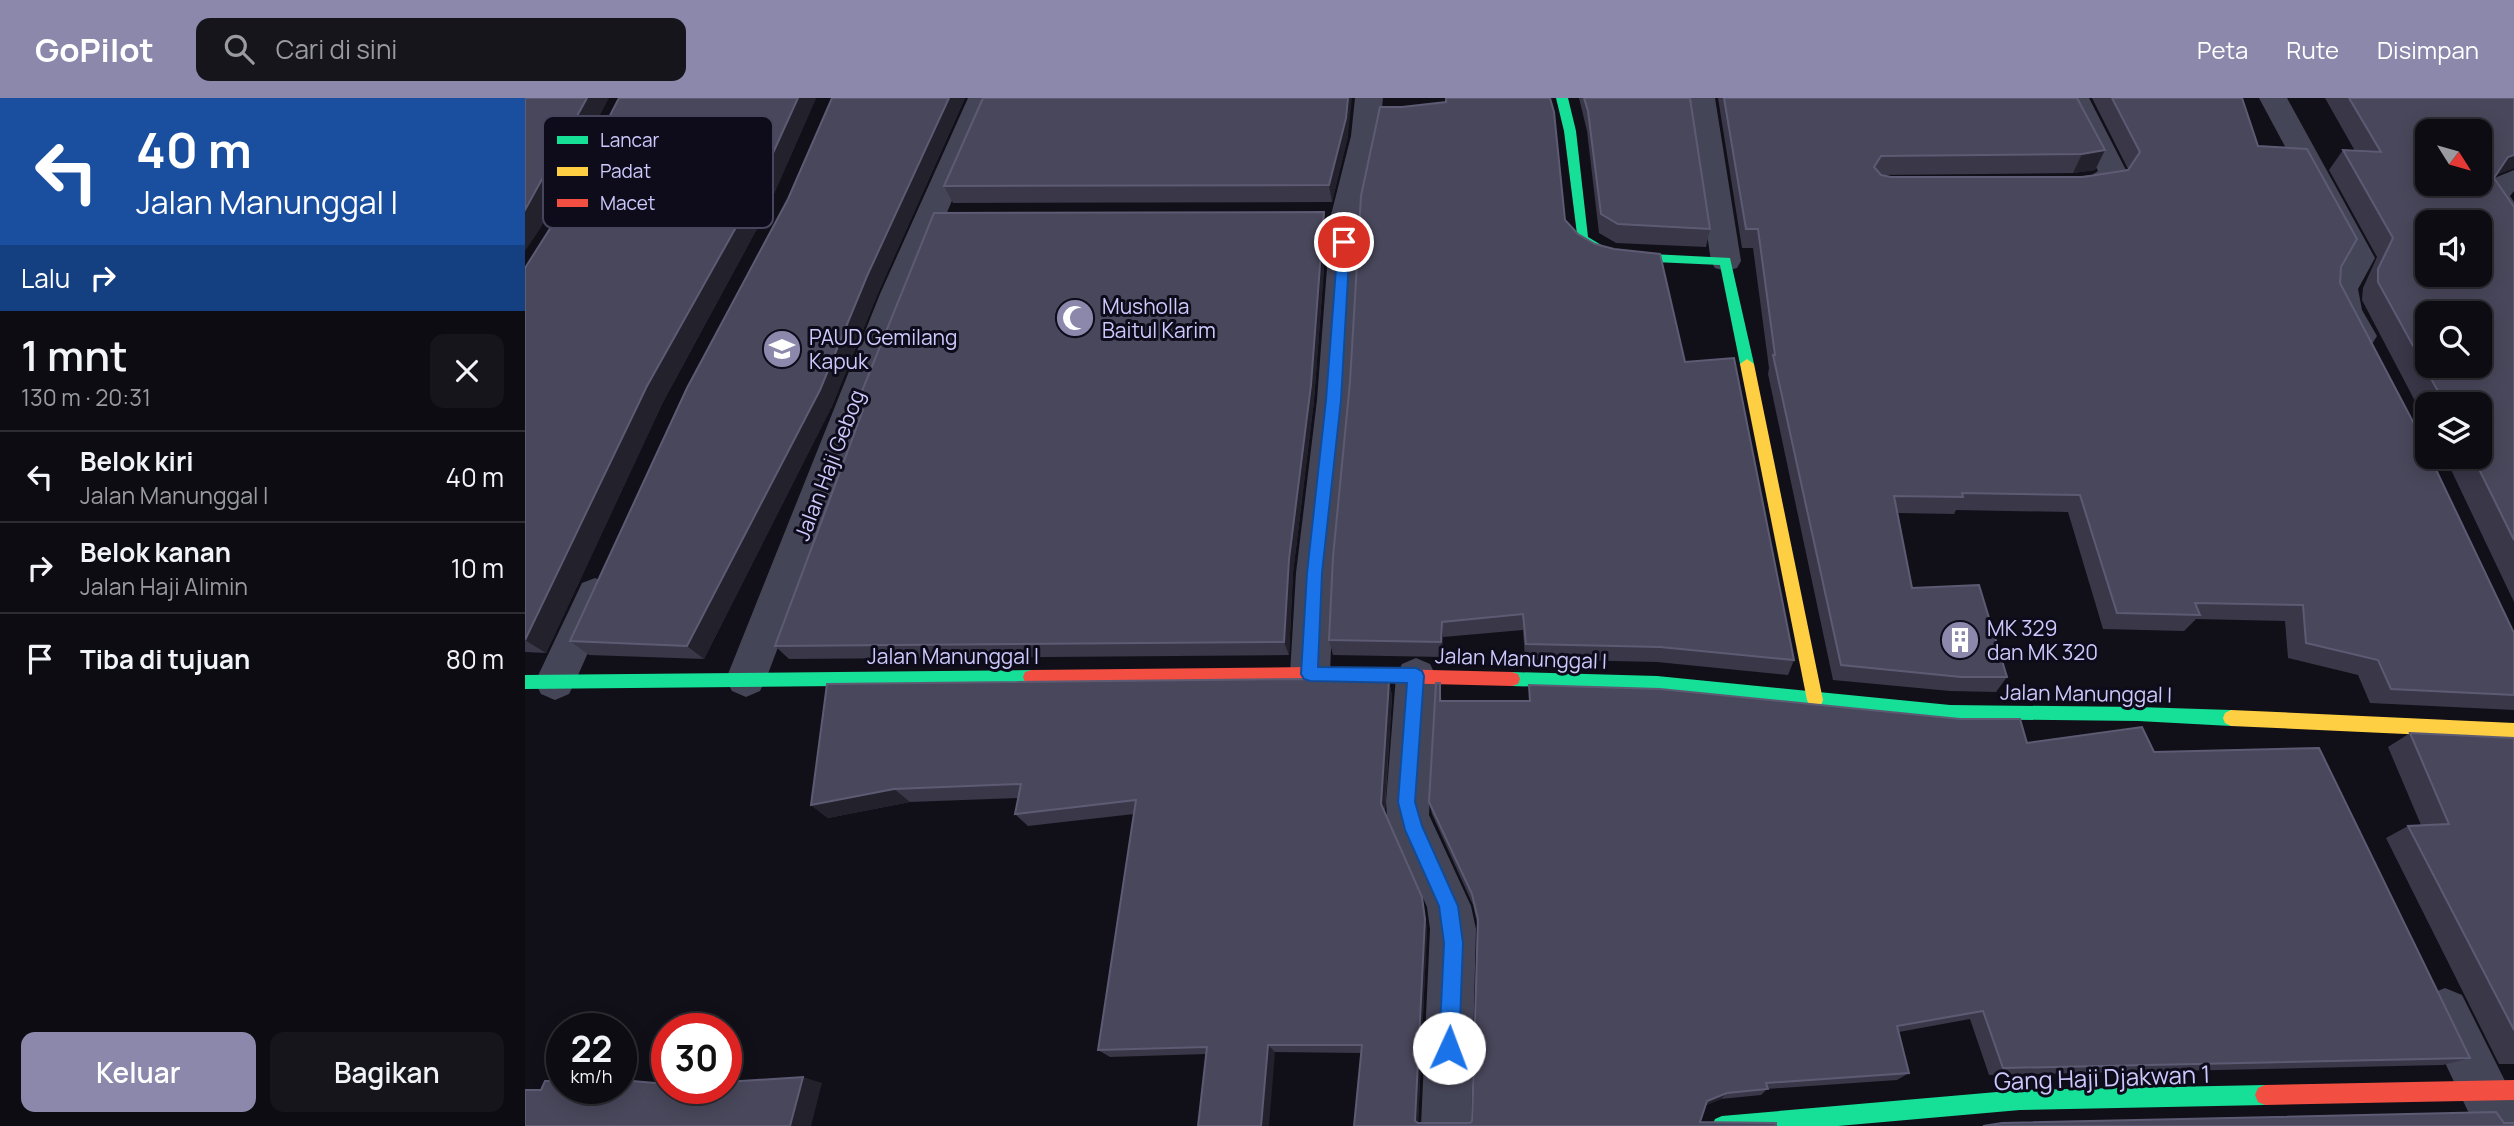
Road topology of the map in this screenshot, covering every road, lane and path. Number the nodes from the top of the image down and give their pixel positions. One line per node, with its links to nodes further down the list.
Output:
1 (982, 98): 15 (street, Jalan Haji Gebog)
2 (1369, 98): 13 (street)
3 (1562, 98): 10 (street)
4 (1701, 98): 10 (street)
5 (2075, 98): 8 (street)
6 (2273, 98): 11 (street)
7 (2514, 179): 9 (street)
8 (2046, 185)
9 (2514, 224)
10 (1726, 261): 17 (street)
11 (2374, 360)
12 (607, 568): 16 (street)
13 (1310, 674): 14 (street, Jalan Manunggal I); 15 (street, Jalan Manunggal I)
14 (1416, 676): 17 (street, Jalan Manunggal I); 21 (street)
15 (746, 678): 16 (street, Jalan Manunggal I)
16 (540, 682)
17 (1815, 700): 18 (street, Jalan Manunggal I)
18 (2514, 731)
19 (2430, 981): 20 (street)
20 (2500, 1103): 22 (street, Gang Haji Djakwan 1)
21 (1447, 1126)
22 (1722, 1126)

